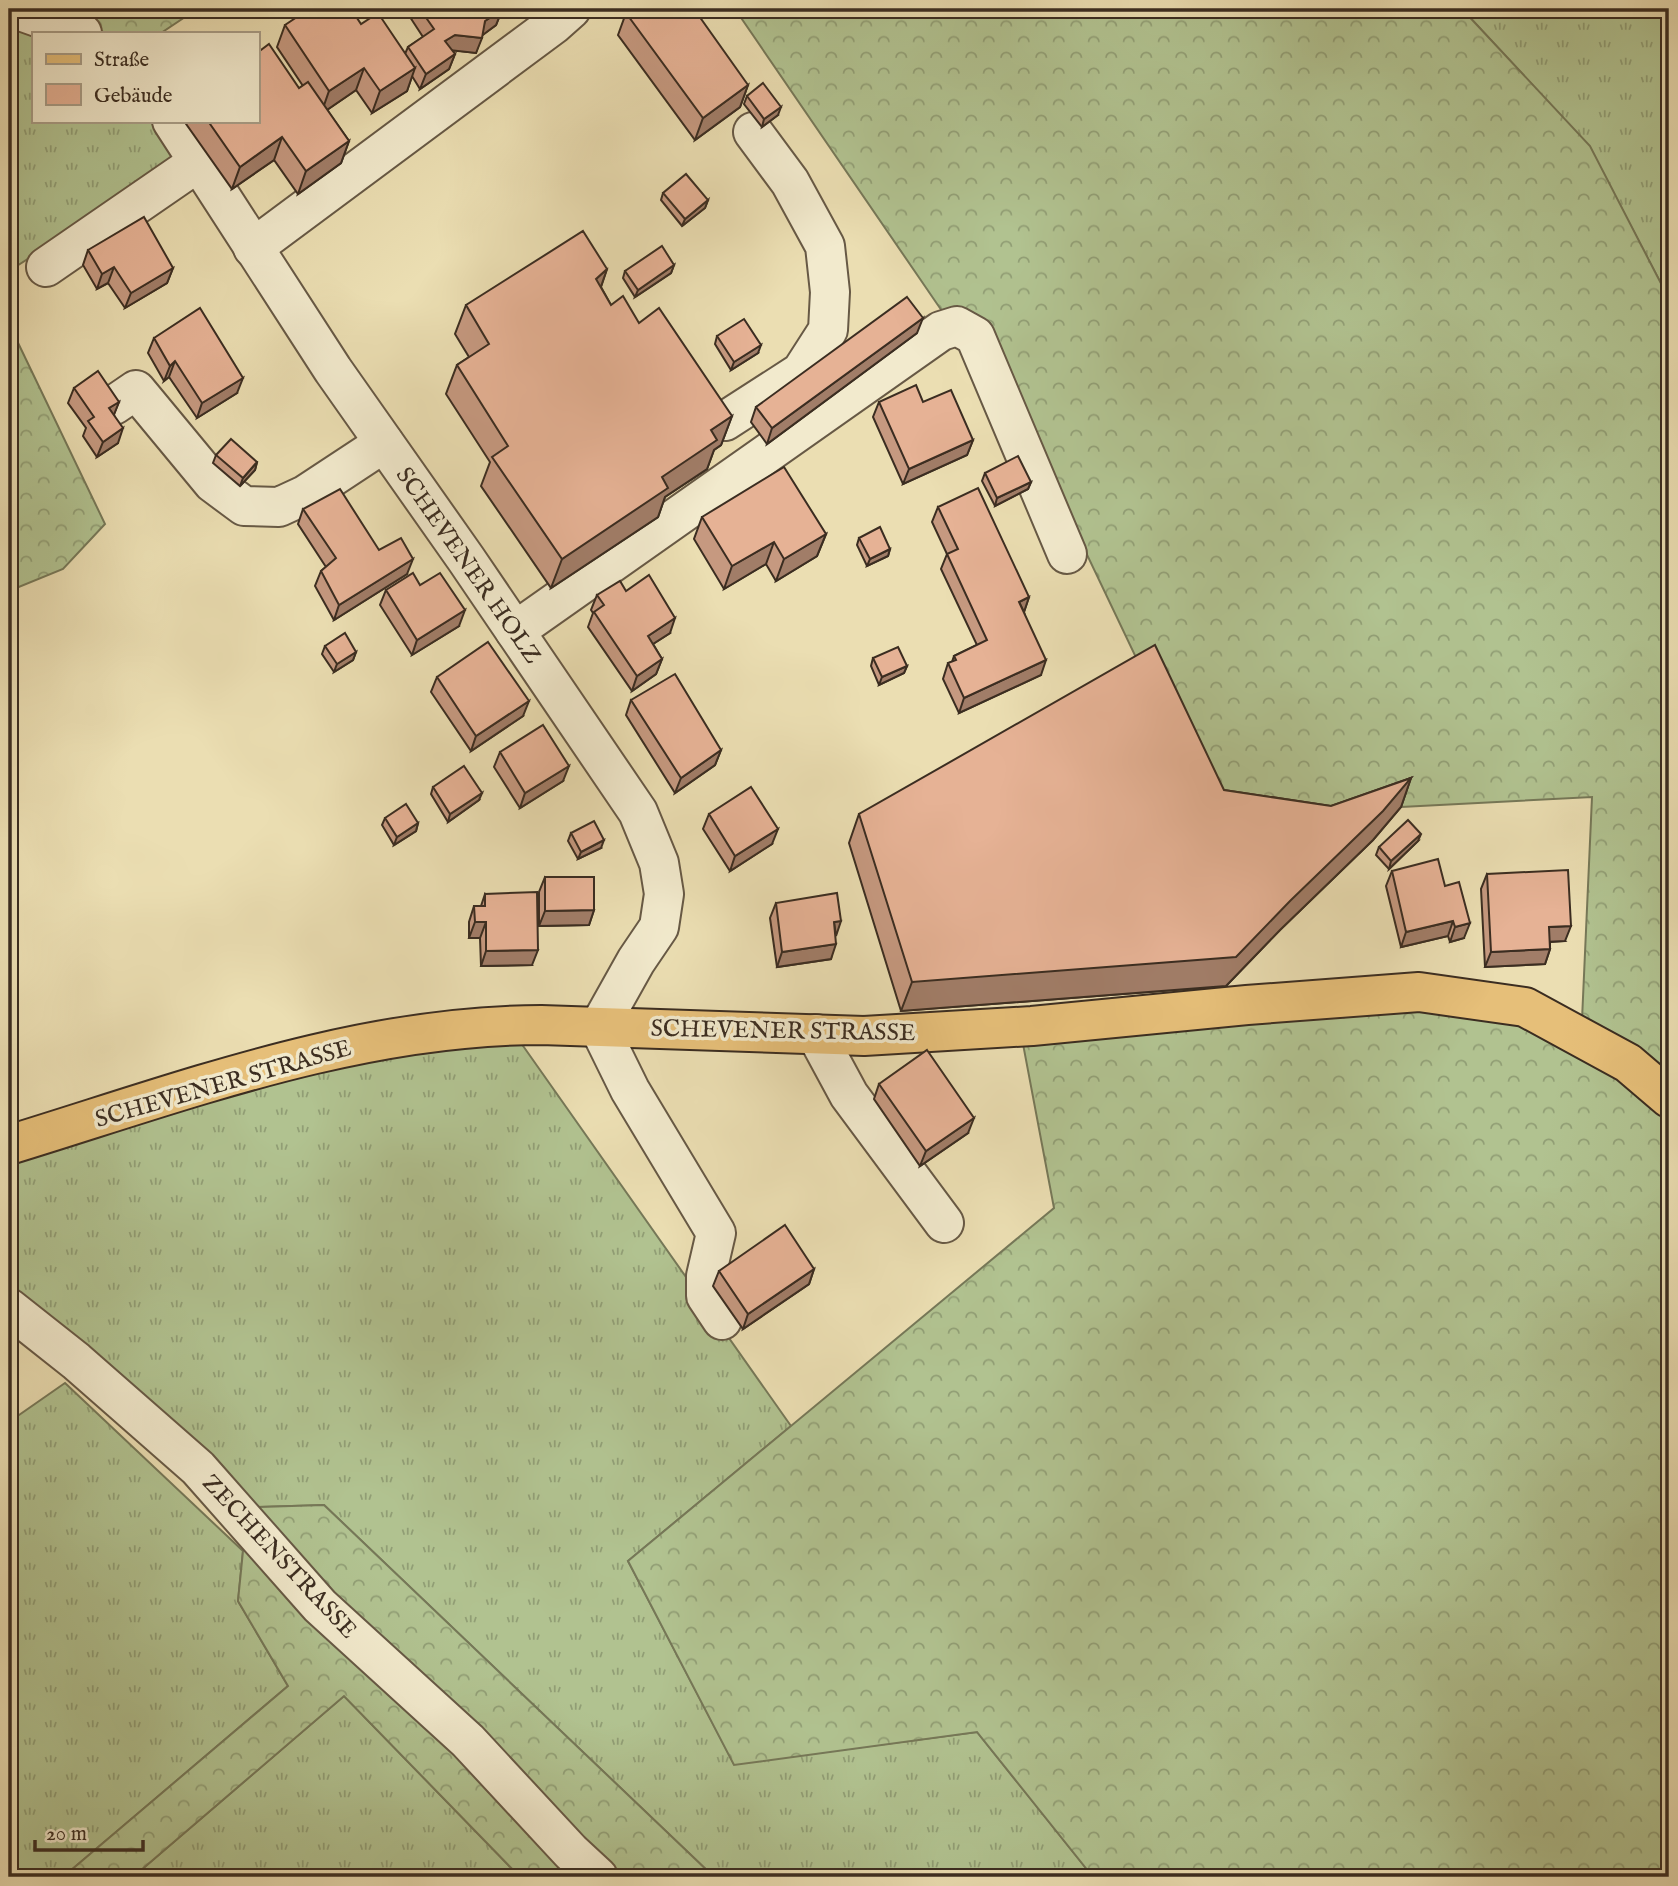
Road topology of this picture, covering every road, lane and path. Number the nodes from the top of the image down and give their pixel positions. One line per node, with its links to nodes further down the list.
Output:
1 (15, 9): 3 (street)
2 (571, 9): 7 (street)
3 (79, 32)
4 (173, 122): 6 (street, SCHEVENER HOLZ)
5 (753, 132): 11 (street)
6 (197, 163): 7 (street, SCHEVENER HOLZ); 8 (street)
7 (253, 248): 12 (street, SCHEVENER HOLZ)
8 (46, 267)
9 (704, 387): 11 (street)
10 (114, 405): 12 (street)
11 (725, 421): 13 (street)
12 (384, 443): 15 (street, SCHEVENER HOLZ)
13 (752, 465): 14 (street); 15 (street)
14 (1067, 554)
15 (515, 631): 16 (street, SCHEVENER HOLZ)
16 (599, 1027): 17 (main road, SCHEVENER STRASSE); 19 (main road, SCHEVENER STRASSE); 22 (street)
17 (816, 1034): 18 (main road, SCHEVENER STRASSE); 20 (street)
18 (1669, 1098)
19 (9, 1145)
20 (944, 1223)
21 (9, 1308): 23 (street, ZECHENSTRASSE)
22 (722, 1320)
23 (598, 1877)

